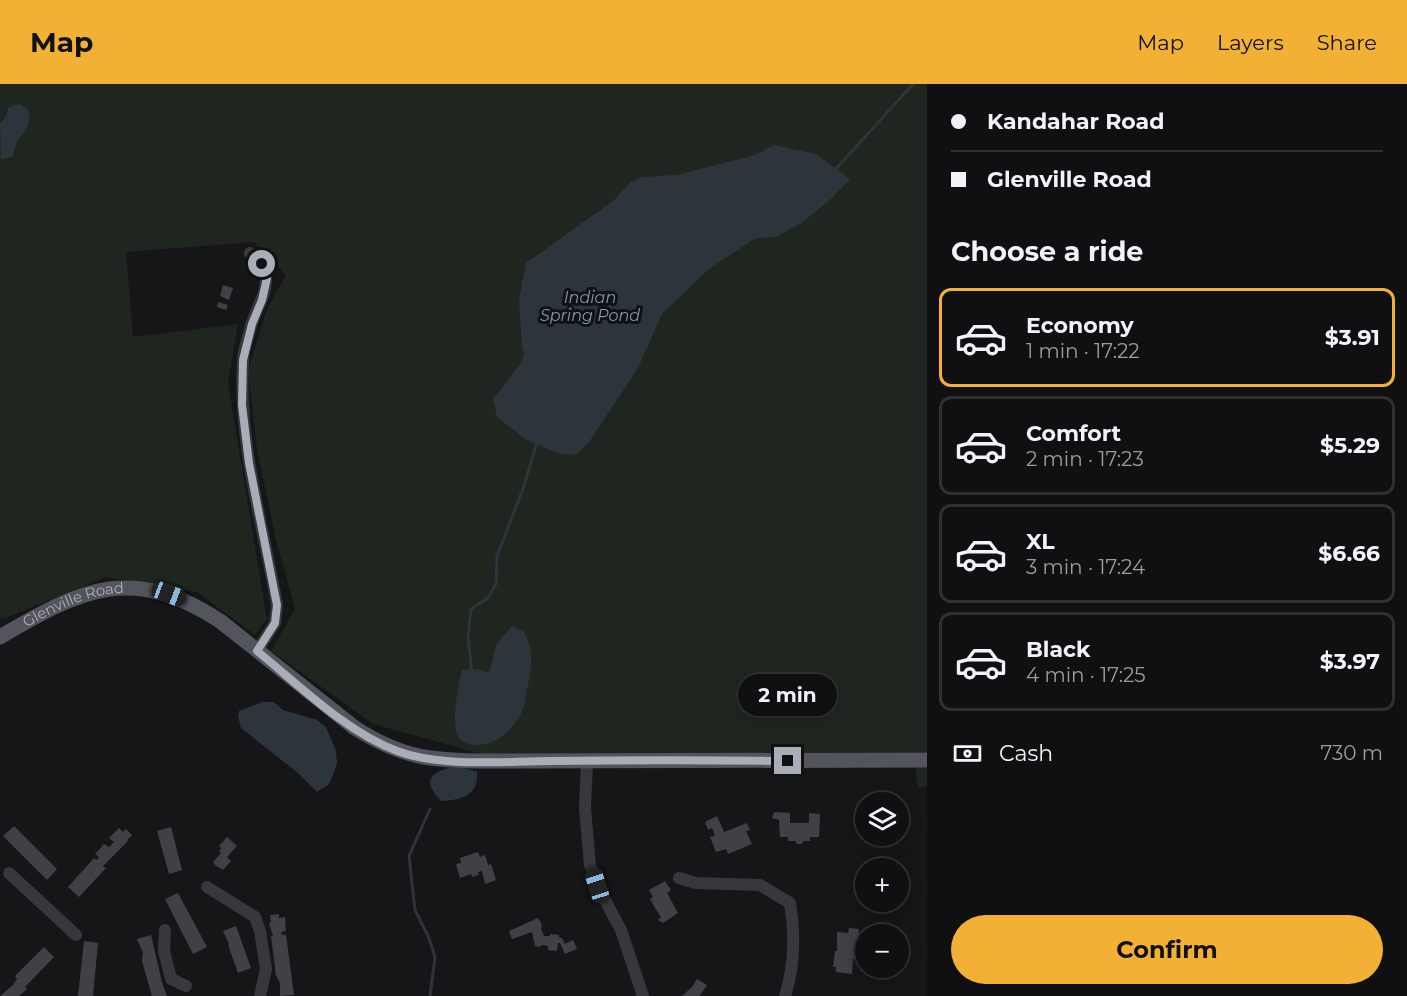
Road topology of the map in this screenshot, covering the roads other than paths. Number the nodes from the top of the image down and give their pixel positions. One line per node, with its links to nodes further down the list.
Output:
1 (250, 254): 3 (street)
2 (0, 637): 3 (main road, Glenville Road)
3 (257, 651): 5 (main road, Glenville Road)
4 (927, 760): 5 (main road, Glenville Road)
5 (587, 761): 13 (street)
6 (9, 873): 10 (street)
7 (679, 878): 14 (street)
8 (207, 887): 12 (street)
9 (165, 930): 11 (street)
10 (76, 934)
11 (186, 986)
12 (260, 996)
13 (643, 996)
14 (785, 996)

